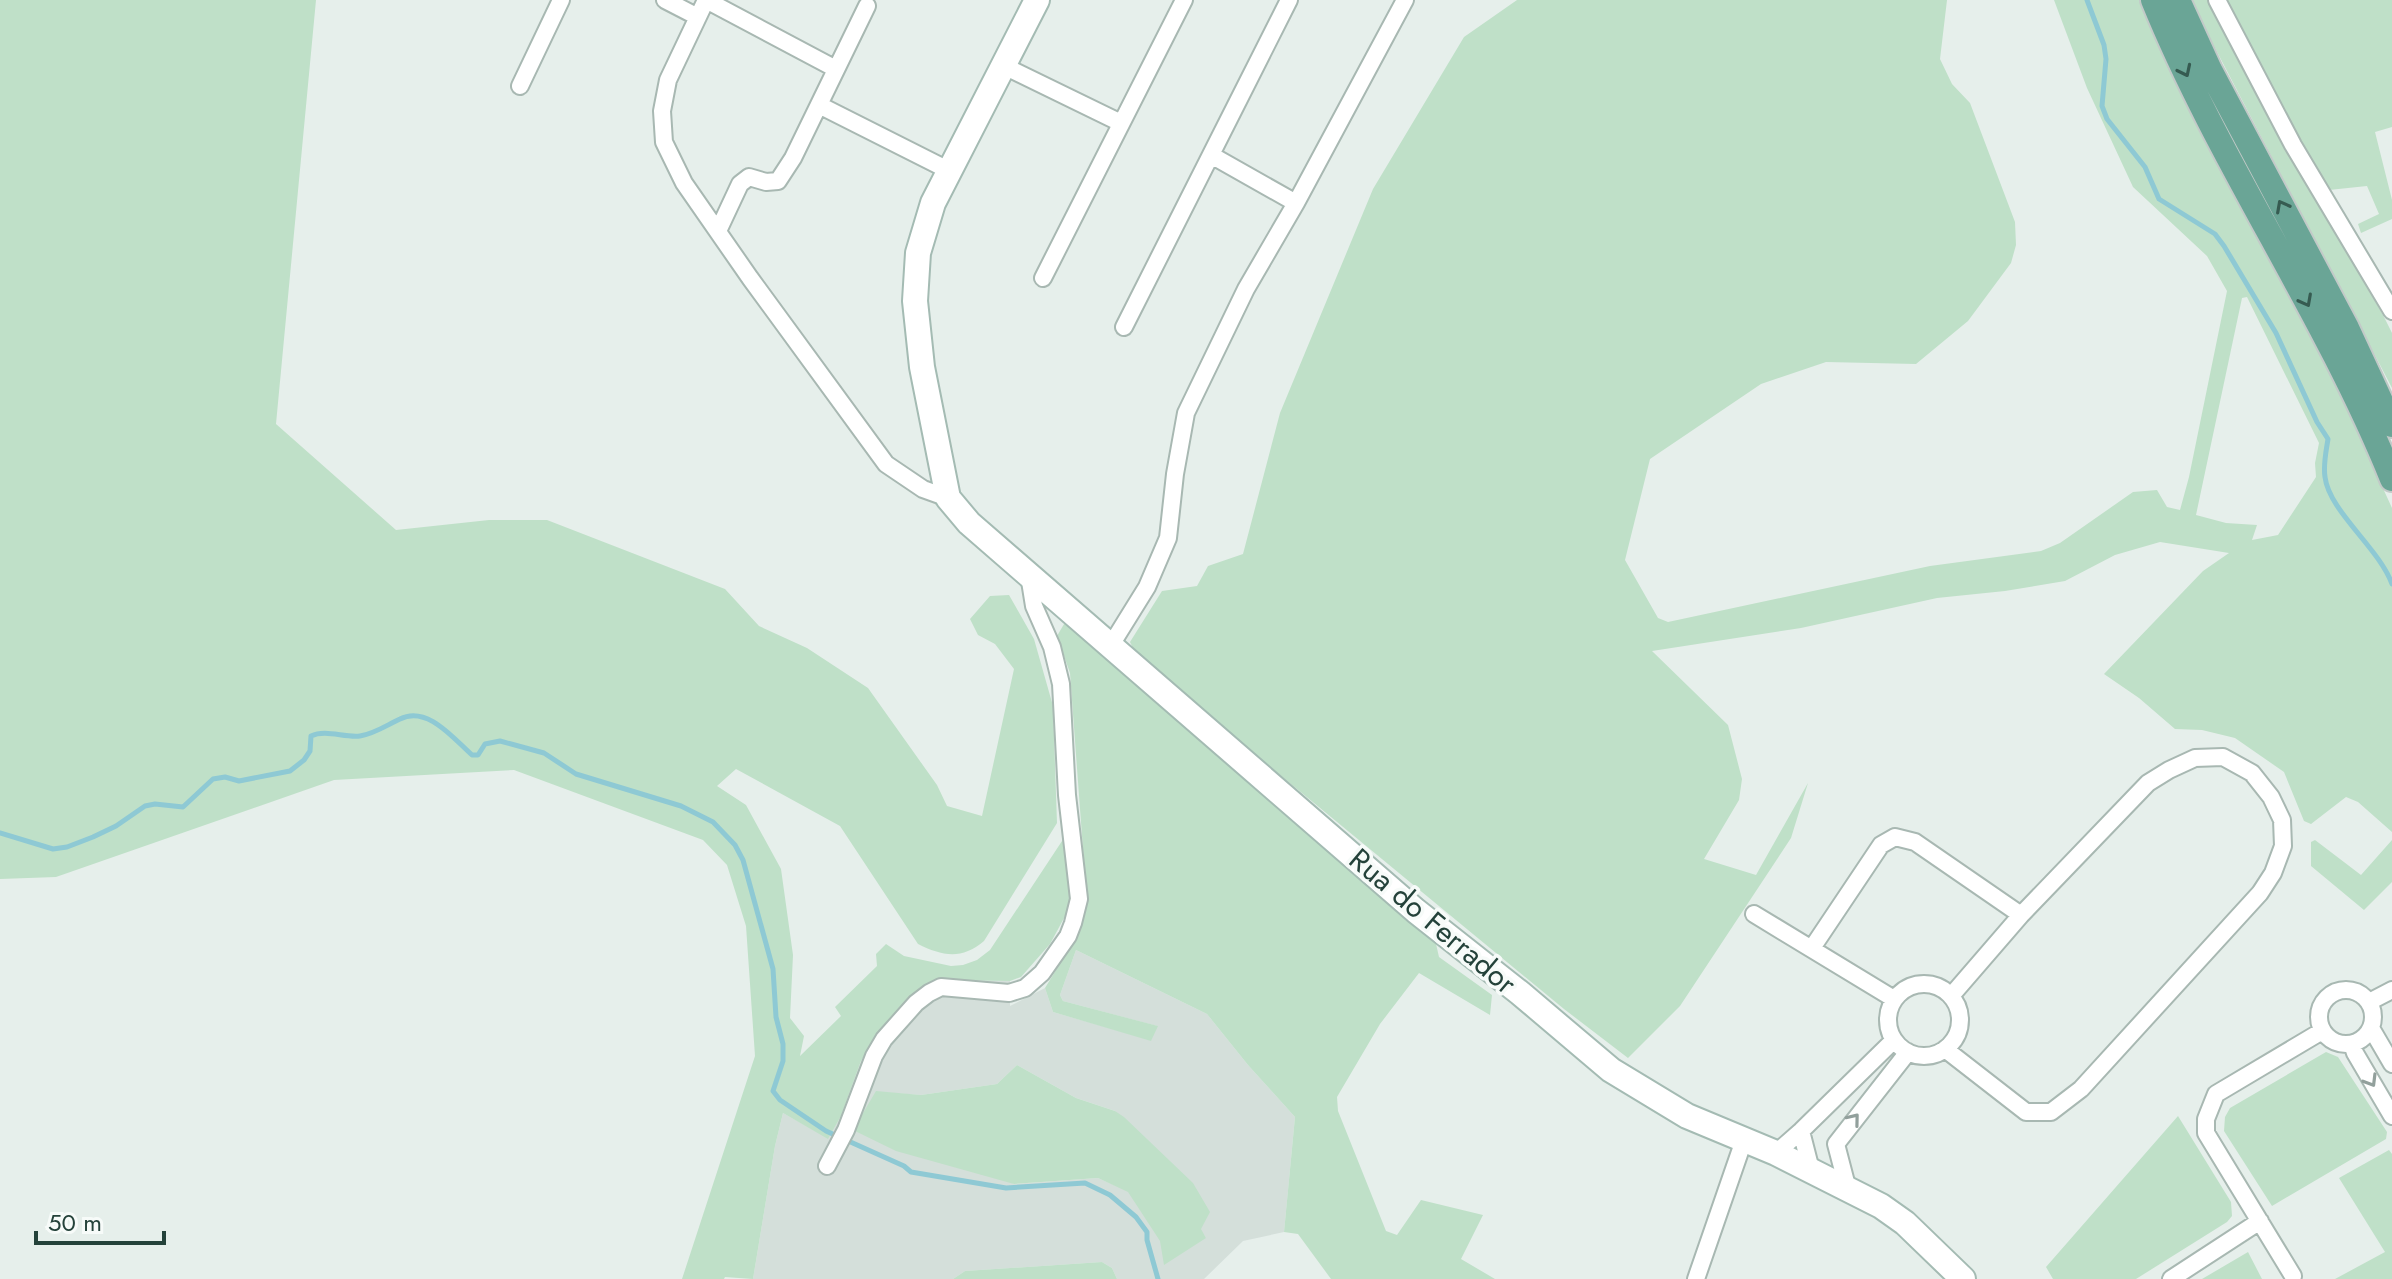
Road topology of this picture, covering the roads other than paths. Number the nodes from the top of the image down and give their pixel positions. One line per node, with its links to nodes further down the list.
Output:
1 (561, 0): 15 (street)
2 (665, 0): 12 (street)
3 (706, 0): 12 (street); 14 (street)
4 (1037, 0): 13 (street)
5 (1184, 0): 17 (street)
6 (1289, 0): 18 (street)
7 (1405, 0): 20 (street)
8 (2153, 0): 26 (main road, one-way to 26)
9 (2178, 0): 25 (main road, one-way to 9)
10 (2217, 0): 23 (street)
11 (867, 6): 14 (street)
12 (698, 17): 21 (street)
13 (1004, 66): 17 (street); 19 (street)
14 (836, 69): 16 (street)
15 (520, 86)
16 (819, 105): 19 (street); 21 (street)
17 (1121, 123): 22 (street)
18 (1211, 155): 20 (street); 24 (street)
19 (950, 171): 27 (street)
20 (1296, 203): 29 (street)
21 (718, 231): 27 (street)
22 (1043, 278)
23 (2392, 311)
24 (1124, 327)
25 (2392, 425)
26 (2392, 479)
27 (948, 498): 28 (street, Rua do Ferrador)
28 (1029, 575): 29 (street, Rua do Ferrador); 49 (street)
29 (1111, 645): 46 (street, Rua do Ferrador)
30 (1754, 914): 32 (street)
31 (2021, 915): 32 (street); 34 (street); 41 (street)
32 (1812, 948): 35 (street)
33 (2392, 990): 36 (street)
34 (1951, 996): 35 (street); 41 (street)
35 (1894, 999): 39 (street)
36 (2369, 1002): 37 (street); 38 (street)
37 (2371, 1028): 40 (street); 43 (street)
38 (2322, 1031): 40 (street); 52 (street)
39 (1894, 1040): 42 (street); 45 (street)
40 (2352, 1044): 44 (street, one-way to 44)
41 (1945, 1049): 42 (street)
42 (1908, 1052): 47 (street, one-way to 42)
43 (2392, 1064)
44 (2392, 1116)
45 (1801, 1131): 48 (street); 50 (street)
46 (1744, 1140): 48 (street, Rua do Ferrador); 54 (street)
47 (1836, 1144): 50 (street); 51 (street)
48 (1776, 1153): 50 (street, Rua do Ferrador)
49 (830, 1160)
50 (1811, 1170): 51 (street, Rua do Ferrador)
51 (1848, 1190): 55 (street, Rua do Ferrador)
52 (2260, 1221): 53 (street); 56 (street)
53 (2293, 1276)
54 (1696, 1279)
55 (1963, 1279)
56 (2171, 1279)

